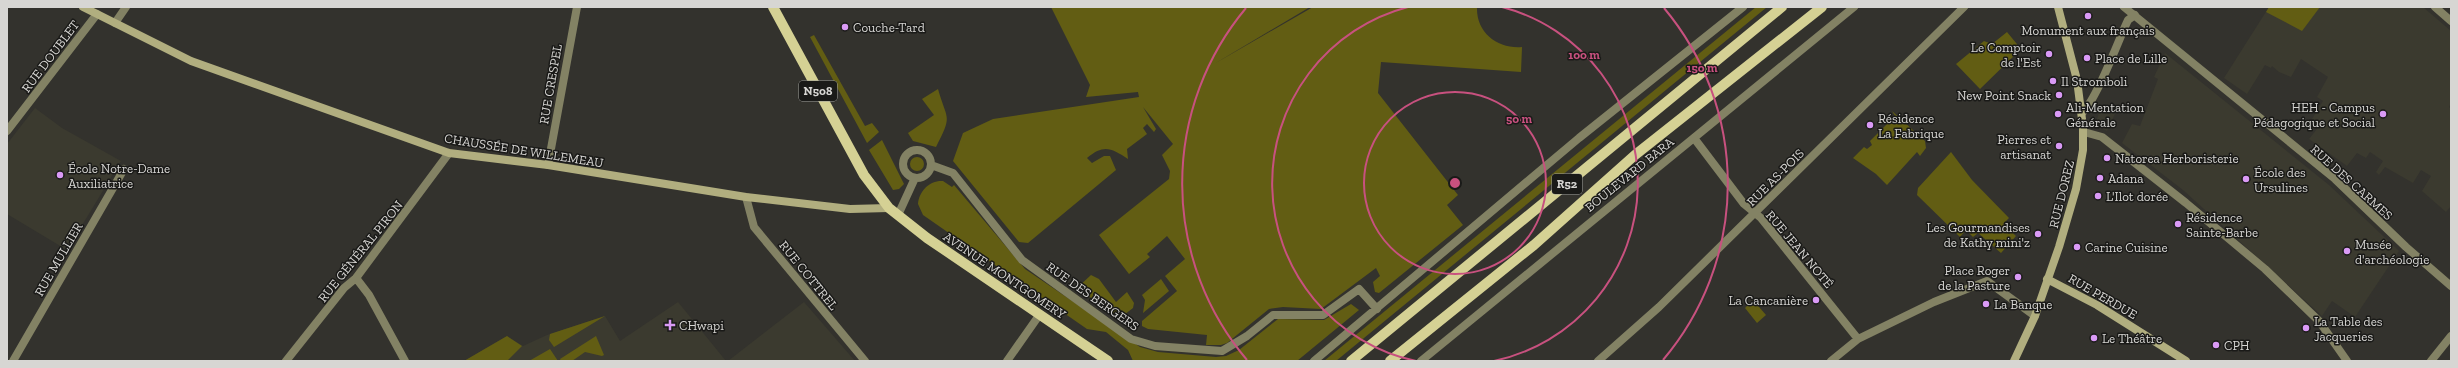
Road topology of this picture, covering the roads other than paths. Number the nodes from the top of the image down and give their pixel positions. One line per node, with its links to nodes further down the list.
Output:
1 (84, 7): 13 (street, CHAUSSÉE DE WILLEMEAU)
2 (126, 7): 16 (street)
3 (577, 7): 22 (street, RUE CRESPEL)
4 (773, 7): 27 (main road, N508)
5 (1743, 7): 33 (street)
6 (1782, 7): 45 (main road, R52)
7 (1854, 7): 20 (street, BOULEVARD BARA)
8 (1964, 7): 28 (street, RUE AS-POIS)
9 (2058, 7): 17 (street)
10 (2124, 7): 14 (street, RUE DES CARMES)
11 (2435, 7): 15 (street)
12 (1819, 8): 46 (main road, BOULEVARD BARA / R52)
13 (97, 14): 16 (street, CHAUSSÉE DE WILLEMEAU); 18 (street, RUE DOUBLET)
14 (2135, 15): 17 (street); 32 (street, RUE DES CARMES)
15 (2451, 21)
16 (115, 23): 21 (street, CHAUSSÉE DE WILLEMEAU)
17 (2082, 113): 19 (street, RUE DOREZ)
18 (7, 131)
19 (2084, 132): 31 (street, RUE DOREZ); 52 (street)
20 (1694, 138): 28 (street, RUE JEAN NOTÉ); 47 (street, BOULEVARD BARA)
21 (449, 153): 22 (street, CHAUSSÉE DE WILLEMEAU); 30 (street, RUE GÉNÉRAL PIRON)
22 (548, 164): 26 (street, CHAUSSÉE DE WILLEMEAU)
23 (931, 165): 25 (street); 25 (street); 33 (street, RUE DES BERGERS)
24 (124, 169): 38 (street, RUE MULLIER)
25 (915, 178): 29 (street)
26 (746, 197): 27 (street, CHAUSSÉE DE WILLEMEAU); 41 (street, RUE COTTREL)
27 (889, 208): 29 (main road, AVENUE MONTGOMERY / N508)
28 (1755, 214): 37 (street, RUE JEAN NOTÉ); 48 (street, RUE AS-POIS)
29 (898, 215): 34 (main road, AVENUE MONTGOMERY / N508)
30 (356, 278): 39 (street, RUE GÉNÉRAL PIRON); 40 (street)
31 (2047, 279): 35 (street, RUE DOREZ); 51 (street, RUE PERDUE)
32 (2451, 286)
33 (1378, 309): 44 (street)
34 (1040, 314): 42 (street); 43 (main road, AVENUE MONTGOMERY / N508)
35 (2035, 316): 37 (street); 50 (street, RUE DOREZ)
36 (2451, 336): 53 (street)
37 (1858, 339): 49 (street)
38 (13, 361)
39 (286, 361)
40 (405, 361)
41 (865, 361)
42 (1007, 361)
43 (1108, 361)
44 (1314, 361)
45 (1351, 361)
46 (1390, 361)
47 (1421, 361)
48 (1598, 361)
49 (1831, 361)
50 (2014, 361)
51 (2186, 361)
52 (2347, 361)
53 (2431, 361)

